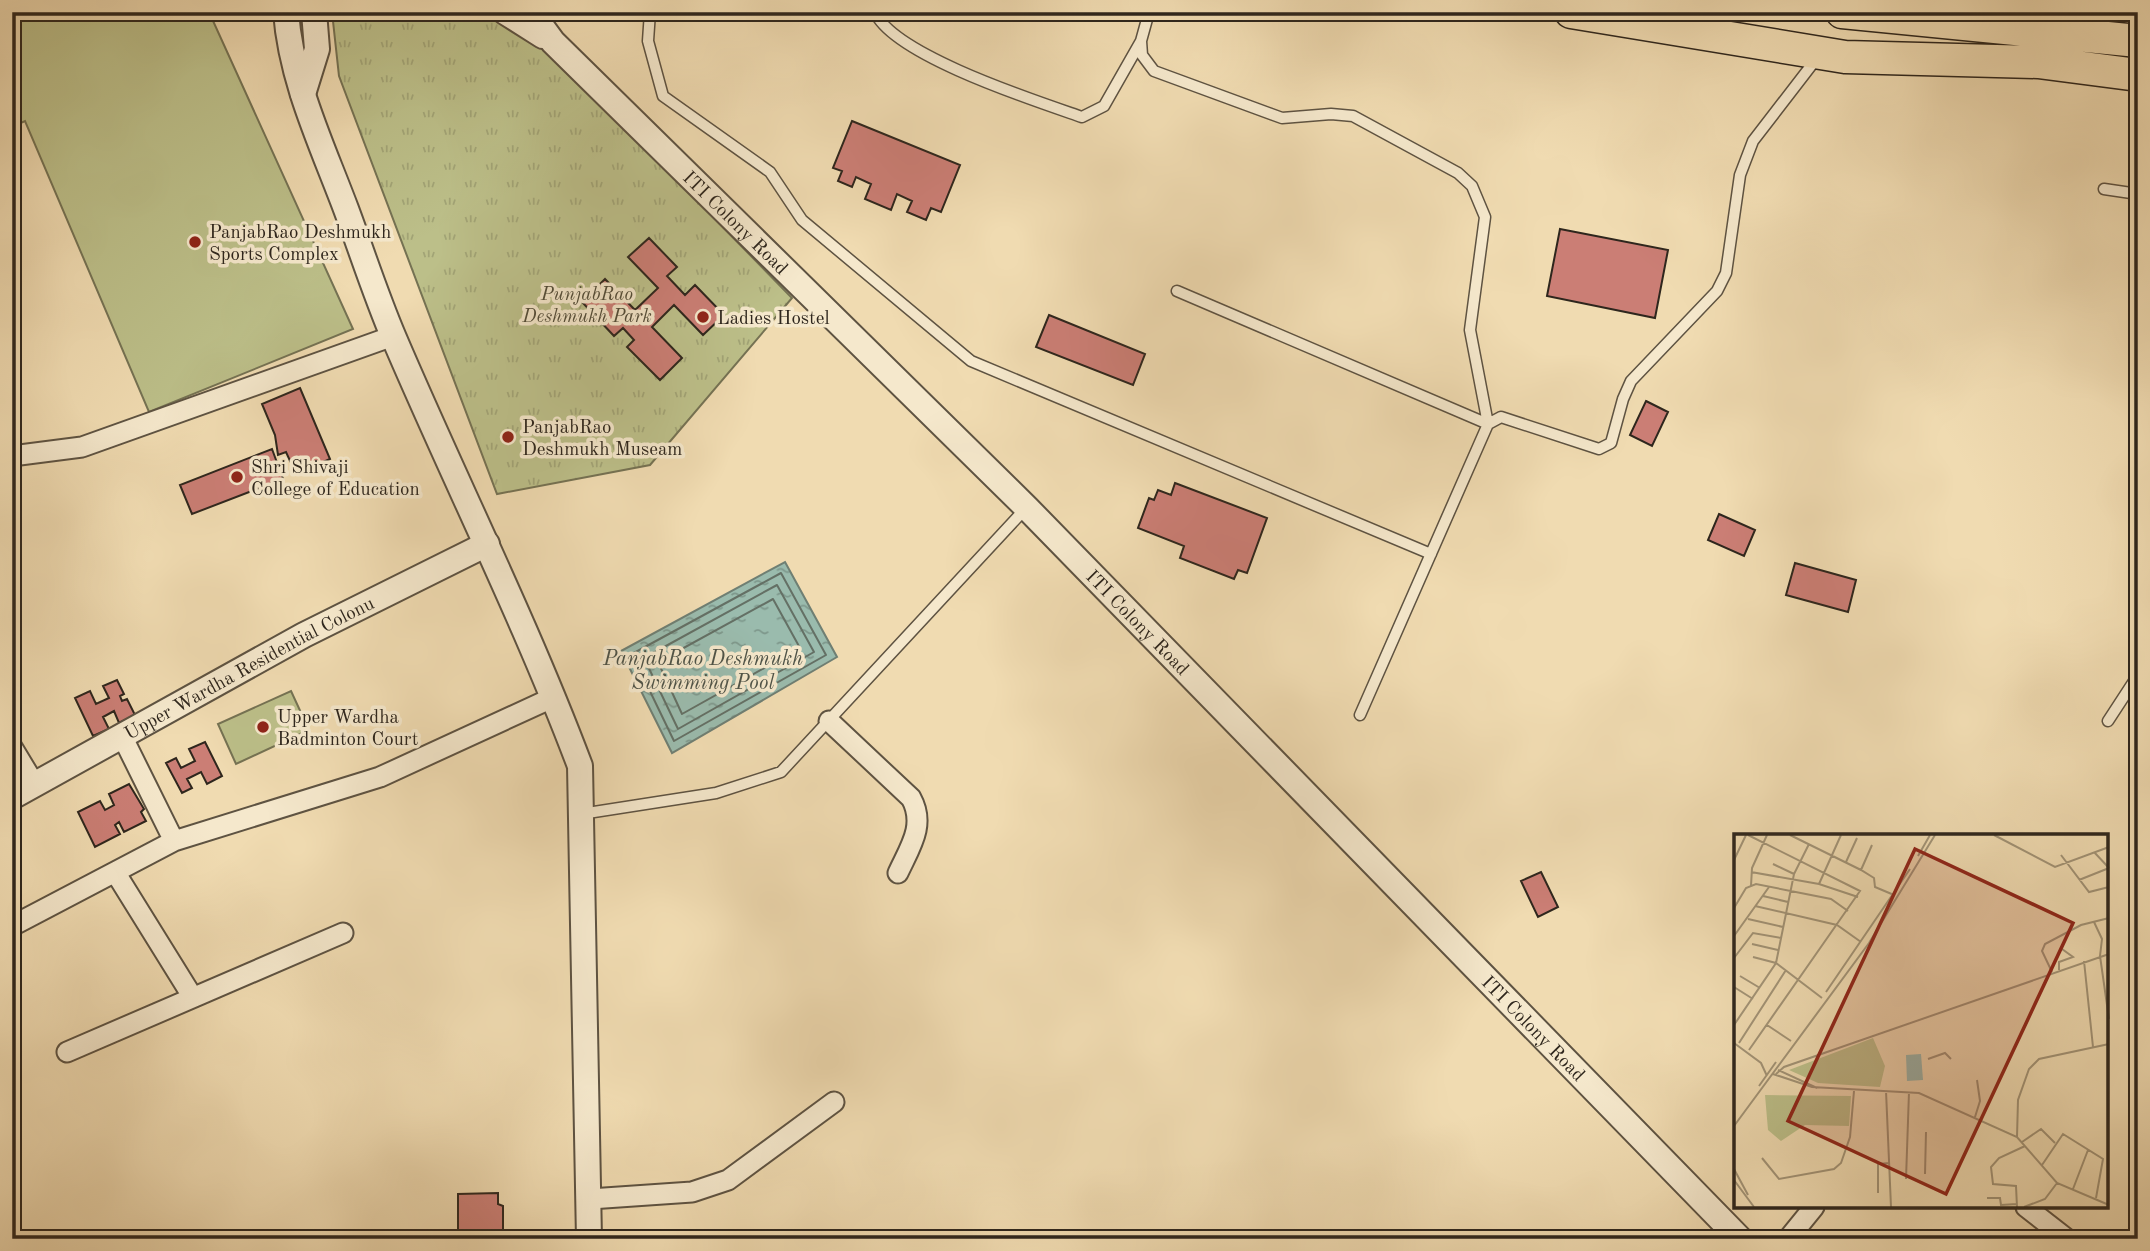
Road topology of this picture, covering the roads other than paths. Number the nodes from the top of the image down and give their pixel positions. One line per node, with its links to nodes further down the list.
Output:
1 (286, 12): 16 (street)
2 (314, 12): 16 (street)
3 (505, 12): 13 (street)
4 (531, 12): 13 (street, ITI Colony Road)
5 (650, 12): 25 (lane)
6 (875, 12): 11 (lane)
7 (1149, 12): 11 (lane)
8 (1571, 12): 14 (main road)
9 (1850, 14): 10 (main road); 14 (main road)
10 (1984, 20): 12 (main road)
11 (1141, 41): 21 (lane)
12 (2138, 41)
13 (553, 42): 23 (street, ITI Colony Road)
14 (1833, 55): 15 (main road); 21 (lane)
15 (2138, 75)
16 (303, 94): 20 (street)
17 (2104, 188): 18 (lane)
18 (2138, 194)
19 (1177, 291): 21 (lane)
20 (393, 336): 22 (street); 24 (street)
21 (1488, 424): 25 (lane)
22 (12, 456)
23 (1027, 508): 29 (lane); 48 (street, ITI Colony Road)
24 (487, 544): 27 (street); 31 (street, Upper Wardha Residential Colonu)
25 (1431, 554): 28 (lane)
26 (2138, 675): 30 (lane)
27 (554, 697): 35 (street); 36 (street)
28 (1360, 715)
29 (829, 721): 35 (lane); 38 (street)
30 (2108, 721)
31 (122, 736): 33 (street, Upper Wardha Residential Colonu); 36 (street)
32 (12, 747): 33 (street)
33 (35, 785): 34 (street, Upper Wardha Residential Colonu)
34 (12, 797)
35 (581, 814): 44 (street)
36 (174, 841): 37 (street)
37 (115, 873): 39 (street); 41 (street)
38 (898, 873)
39 (12, 926)
40 (344, 933): 41 (street)
41 (192, 996): 42 (street)
42 (67, 1052)
43 (834, 1102): 44 (street)
44 (590, 1199): 47 (street)
45 (1812, 1209): 49 (street)
46 (2029, 1209): 50 (street)
47 (589, 1239)
48 (1740, 1239)
49 (1788, 1239)
50 (2067, 1239)

